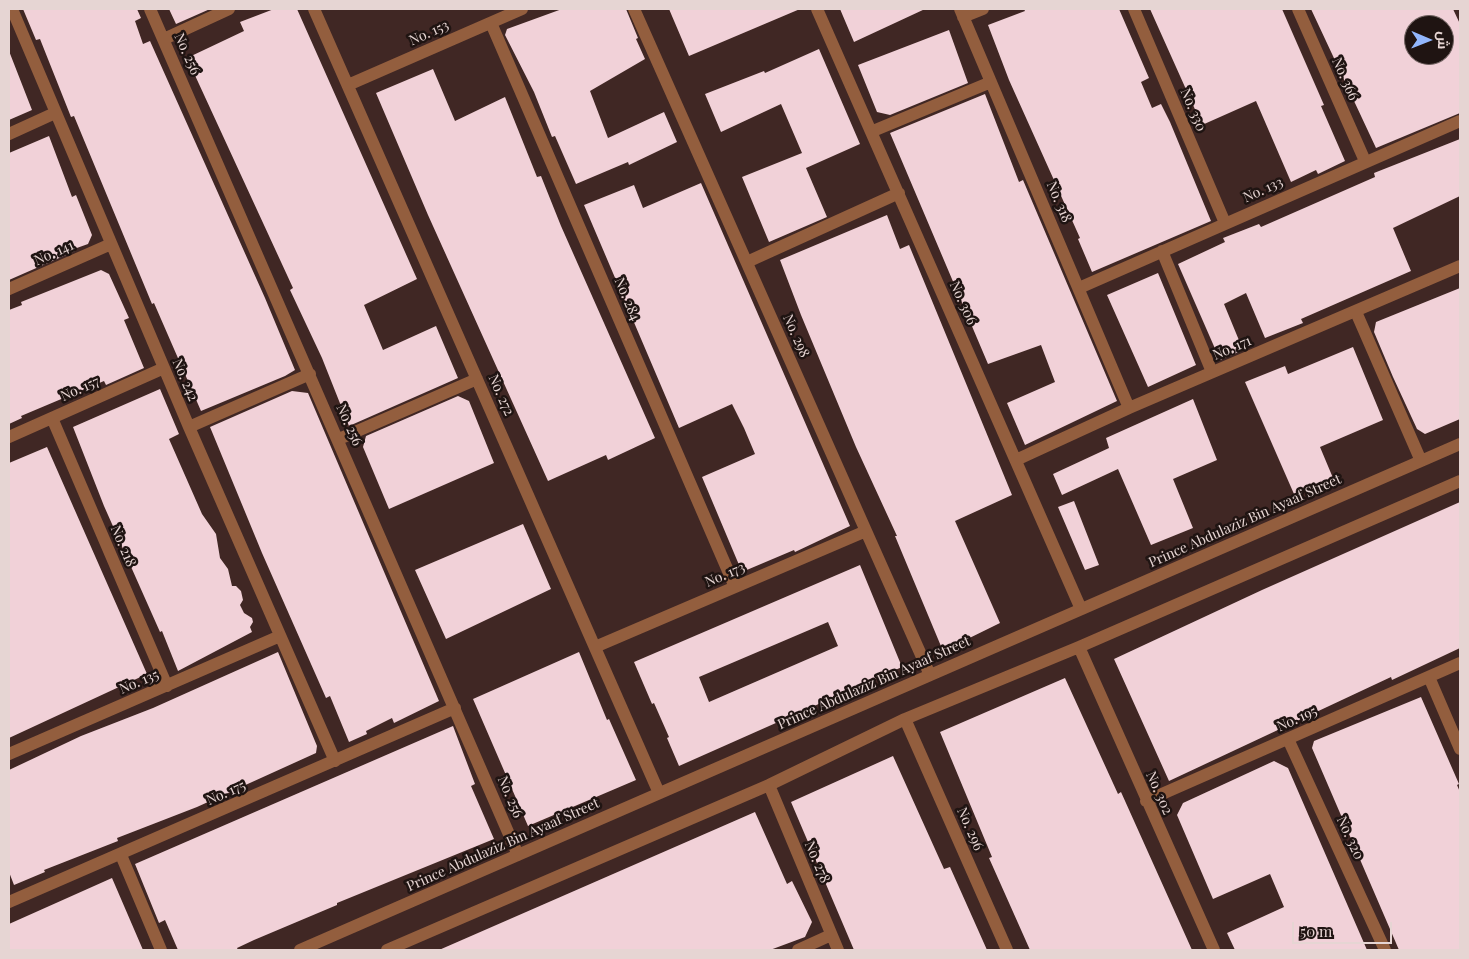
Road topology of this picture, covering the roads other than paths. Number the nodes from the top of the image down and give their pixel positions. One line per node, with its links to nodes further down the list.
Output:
1 (12, 9): 16 (street, No. 242)
2 (150, 9): 13 (street, No. 256)
3 (229, 9): 13 (street)
4 (314, 9): 15 (street, No. 272)
5 (522, 9): 12 (street, No. 153)
6 (634, 9): 25 (street, No. 298)
7 (817, 9): 18 (street, No. 306)
8 (983, 9): 11 (street)
9 (1134, 9): 22 (street, No. 330)
10 (1298, 9): 20 (street, No. 366)
11 (962, 13): 14 (street, No. 318)
12 (490, 23): 15 (street, No. 153); 44 (street, No. 284)
13 (164, 38): 32 (street, No. 256)
14 (991, 82): 18 (street); 27 (street, No. 318)
15 (348, 85): 33 (street, No. 272)
16 (55, 113): 19 (street); 23 (street, No. 242)
17 (1460, 121): 20 (street, No. 133)
18 (873, 131): 21 (street, No. 306)
19 (9, 134)
20 (1365, 161): 22 (street, No. 133)
21 (899, 193): 25 (street); 40 (street, No. 306)
22 (1225, 223): 24 (street, No. 133)
23 (111, 244): 28 (street, No. 141); 30 (street, No. 242)
24 (1162, 251): 27 (street, No. 133); 31 (street)
25 (747, 262): 43 (street, No. 298)
26 (1460, 266): 29 (street, No. 171)
27 (1079, 288): 34 (street, No. 318)
28 (9, 289)
29 (1356, 312): 31 (street, No. 171); 41 (street)
30 (164, 368): 35 (street, No. 157); 36 (street, No. 242)
31 (1212, 372): 34 (street, No. 171)
32 (310, 374): 36 (street); 38 (street, No. 256)
33 (477, 379): 38 (street); 47 (street, No. 272)
34 (1129, 408): 40 (street, No. 171)
35 (52, 418): 37 (street, No. 157); 52 (street, No. 218)
36 (188, 427): 46 (street, No. 242)
37 (9, 437)
38 (339, 439): 53 (street, No. 256)
39 (1460, 444): 41 (street, Prince Abdulaziz Bin Ayaaf Street)
40 (1016, 460): 45 (street, No. 306)
41 (1421, 461): 45 (street, Prince Abdulaziz Bin Ayaaf Street)
42 (1460, 481): 48 (street)
43 (866, 530): 44 (street, No. 173); 50 (street, No. 298)
44 (735, 587): 47 (street, No. 173)
45 (1081, 609): 50 (street, Prince Abdulaziz Bin Ayaaf Street)
46 (280, 636): 52 (street, No. 135); 58 (street, No. 242)
47 (595, 647): 60 (street, No. 272)
48 (1079, 647): 54 (street); 61 (street, No. 302)
49 (1460, 663): 51 (street, No. 195)
50 (930, 675): 60 (street, Prince Abdulaziz Bin Ayaaf Street)
51 (1429, 677): 55 (street, No. 195); 56 (street)
52 (167, 686): 57 (street, No. 135)
53 (455, 708): 58 (street, No. 175); 63 (street, No. 256)
54 (904, 720): 59 (street); 71 (street, No. 296)
55 (1288, 739): 61 (street, No. 195); 73 (street, No. 320)
56 (1460, 749)
57 (9, 754)
58 (335, 761): 62 (street, No. 175)
59 (769, 785): 65 (street, No. 278); 68 (street)
60 (659, 793): 63 (street, Prince Abdulaziz Bin Ayaaf Street)
61 (1146, 801): 72 (street, No. 302)
62 (121, 855): 64 (street, No. 175); 66 (street)
63 (518, 855): 67 (street, Prince Abdulaziz Bin Ayaaf Street)
64 (9, 902)
65 (831, 936): 69 (street); 70 (street, No. 278)
66 (161, 950)
67 (300, 950)
68 (387, 950)
69 (798, 950)
70 (838, 950)
71 (1007, 950)
72 (1214, 950)
73 (1385, 950)

